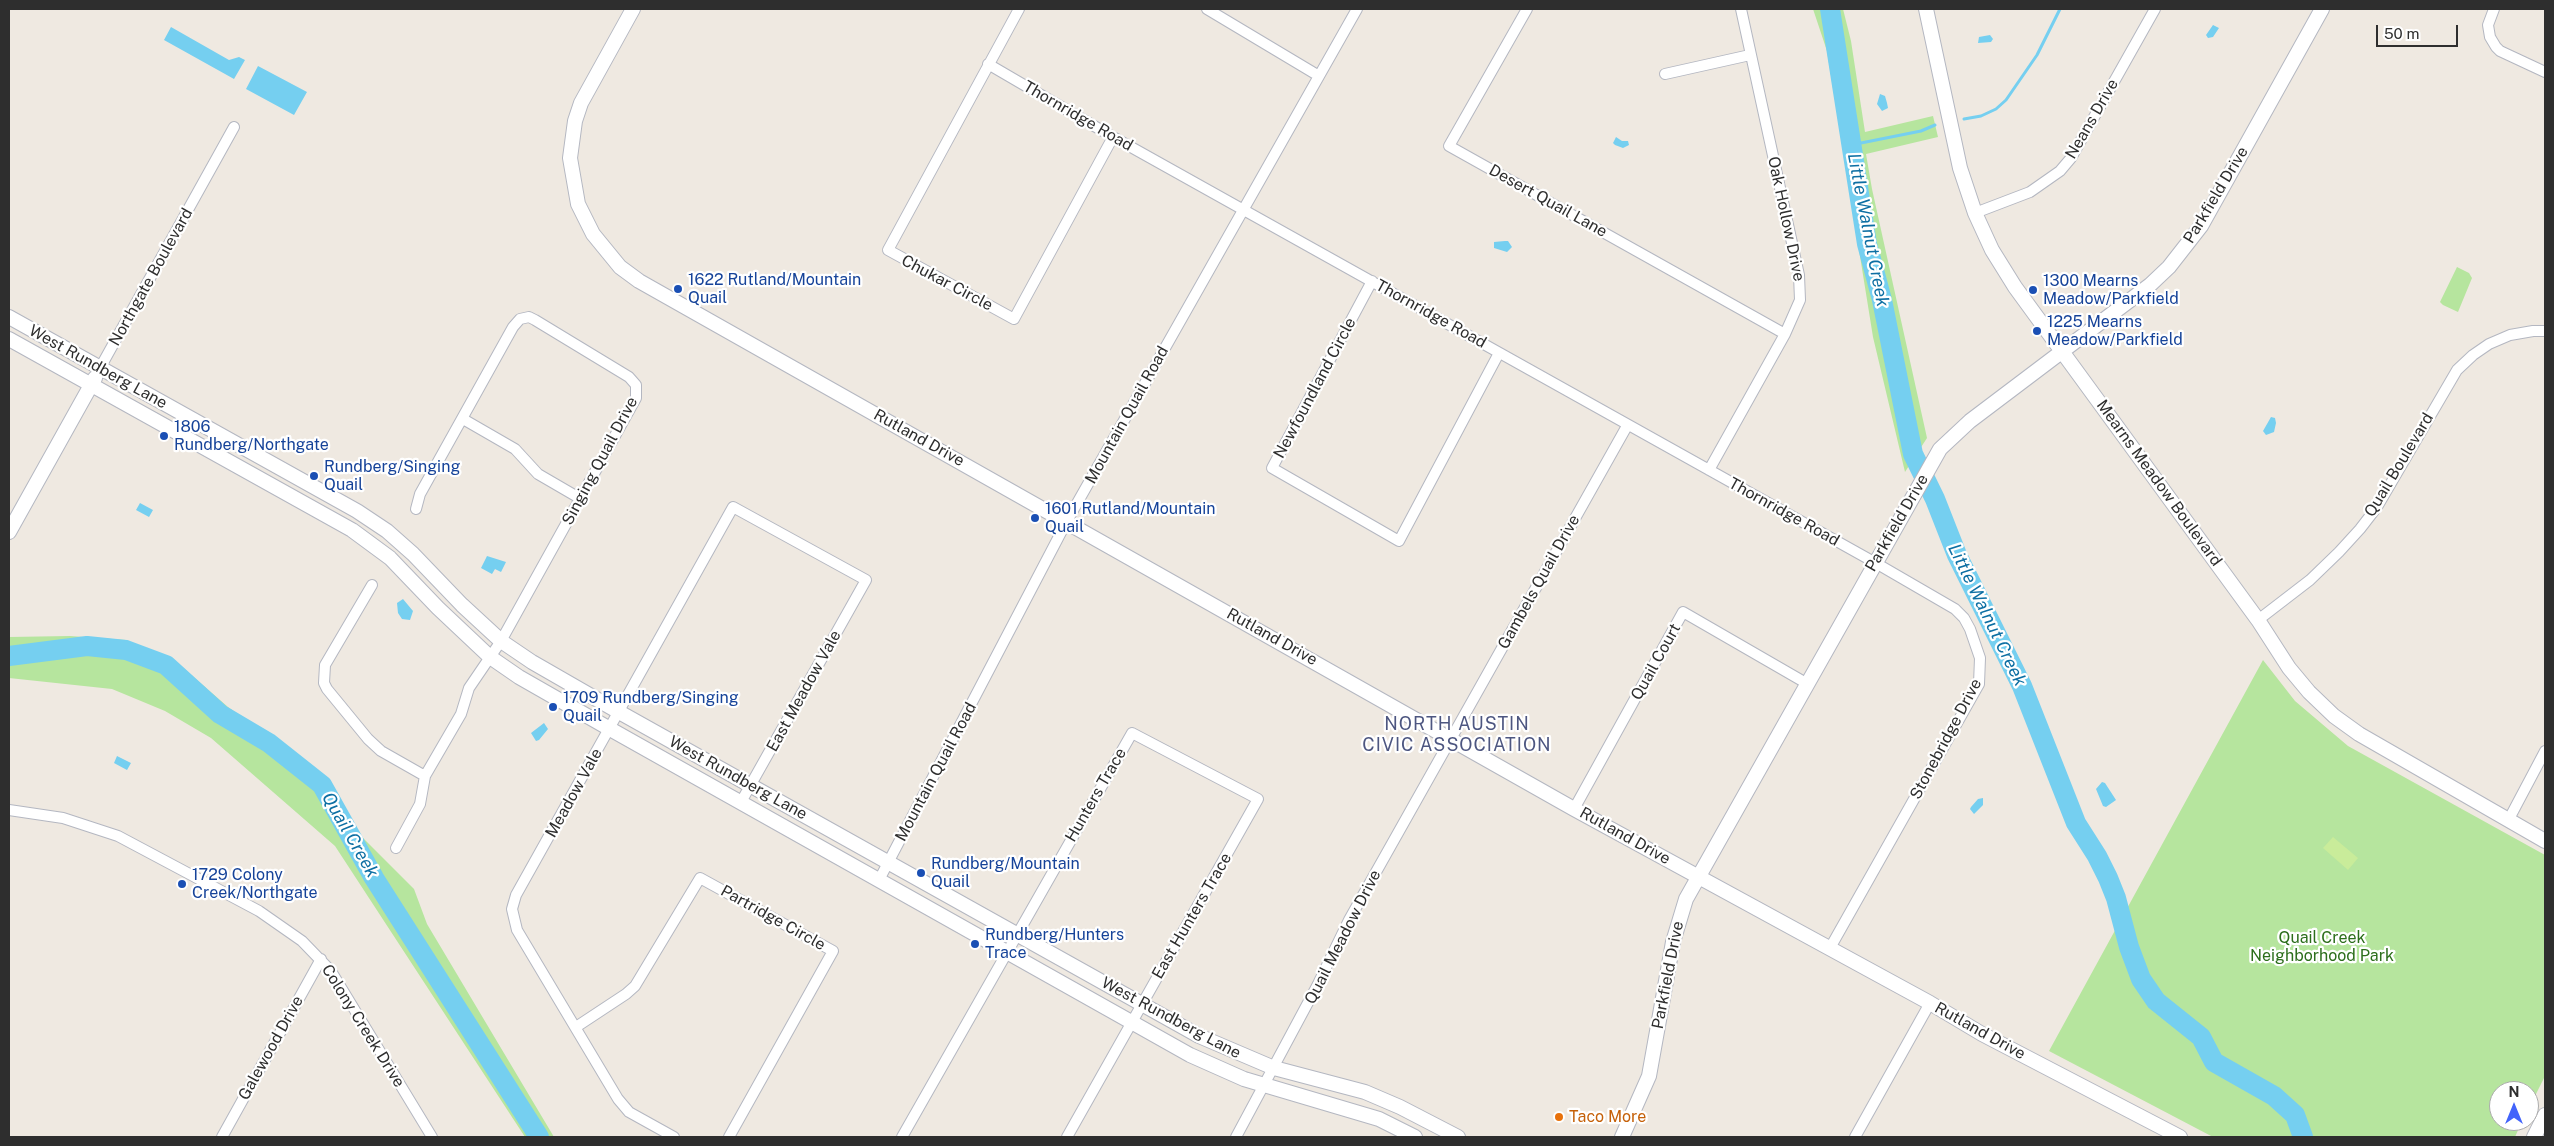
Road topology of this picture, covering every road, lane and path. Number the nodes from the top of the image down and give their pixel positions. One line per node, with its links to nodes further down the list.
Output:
1 (633, 9): 36 (street, Rutland Drive)
2 (1019, 9): 12 (street, Chukar Circle)
3 (1207, 9): 15 (street)
4 (1357, 9): 15 (street, Mountain Quail Road)
5 (1527, 9): 23 (street, Desert Quail Lane)
6 (1741, 9): 11 (street, Oak Hollow Drive)
7 (1926, 9): 19 (street, Mearns Meadow Boulevard)
8 (2155, 9): 19 (street, Neans Drive)
9 (2322, 9): 25 (street, Parkfield Drive)
10 (2494, 9): 13 (street)
11 (1750, 55): 14 (street); 23 (street, Oak Hollow Drive)
12 (988, 64): 17 (street, Thornridge Road); 17 (street, Chukar Circle)
13 (2545, 72)
14 (1665, 74)
15 (1319, 76): 18 (street, Mountain Quail Road)
16 (234, 127): 27 (street, Northgate Boulevard)
17 (1113, 137): 18 (street, Thornridge Road)
18 (1244, 209): 20 (street, Thornridge Road); 36 (street, Mountain Quail Road)
19 (1975, 213): 25 (street, Mearns Meadow Boulevard)
20 (1372, 281): 26 (street, Thornridge Road); 26 (street, Newfoundland Circle)
21 (9, 317): 27 (street, West Rundberg Lane)
22 (2545, 331): 41 (street, Quail Boulevard)
23 (1785, 334): 31 (street, Oak Hollow Drive)
24 (9, 339): 28 (street, West Rundberg Lane)
25 (2063, 350): 38 (street, Parkfield Drive); 41 (street, Mearns Meadow Boulevard)
26 (1499, 353): 30 (street, Thornridge Road)
27 (100, 368): 28 (street, Northgate Boulevard); 32 (street, West Rundberg Lane)
28 (92, 384): 35 (street, West Rundberg Lane); 37 (street, Northgate Boulevard)
29 (462, 419): 33 (street); 33 (street, Singing Quail Drive); 34 (street, Singing Quail Drive)
30 (1627, 426): 31 (street, Thornridge Road); 47 (street, Gambels Quail Drive)
31 (1709, 470): 38 (street, Thornridge Road)
32 (333, 497): 35 (street); 42 (street, West Rundberg Lane)
33 (581, 499): 42 (street, Singing Quail Drive)
34 (416, 509)
35 (324, 513): 43 (street, West Rundberg Lane)
36 (1067, 522): 47 (street, Rutland Drive); 58 (street, Mountain Quail Road)
37 (9, 532)
38 (1874, 562): 44 (street, Parkfield Drive); 62 (street, Stonebridge Drive)
39 (866, 580): 45 (street, Meadow Vale); 50 (street, East Meadow Vale)
40 (372, 585): 49 (street)
41 (2258, 620): 55 (street, Mearns Meadow Boulevard)
42 (501, 641): 43 (street, Singing Quail Drive); 45 (street, West Rundberg Lane)
43 (490, 657): 46 (street, West Rundberg Lane); 49 (street, Singing Quail Drive)
44 (1806, 683): 53 (street, Quail Court); 59 (street, Parkfield Drive)
45 (619, 712): 46 (street, Meadow Vale); 50 (street, West Rundberg Lane)
46 (610, 729): 52 (street, West Rundberg Lane); 68 (street, Meadow Vale)
47 (1451, 738): 53 (street, Rutland Drive); 69 (street, Quail Meadow Drive)
48 (2545, 751): 55 (street)
49 (425, 776): 57 (street, Singing Quail Drive)
50 (751, 785): 52 (street, East Meadow Vale); 58 (street, West Rundberg Lane)
51 (1258, 799): 61 (street, Hunters Trace); 66 (street, East Hunters Trace)
52 (741, 802): 60 (street, West Rundberg Lane)
53 (1574, 808): 59 (street, Rutland Drive)
54 (9, 810): 64 (street, Colony Creek Drive)
55 (2509, 819): 56 (street, Mearns Meadow Boulevard)
56 (2545, 841)
57 (396, 848)
58 (889, 862): 60 (street, Mountain Quail Road); 61 (street, West Rundberg Lane)
59 (1698, 877): 62 (street, Rutland Drive); 82 (street, Parkfield Drive)
60 (879, 880): 63 (street, West Rundberg Lane)
61 (1017, 934): 63 (street, Hunters Trace); 66 (street, West Rundberg Lane)
62 (1830, 948): 65 (street, Rutland Drive)
63 (1007, 952): 67 (street, West Rundberg Lane); 78 (street, Hunters Trace)
64 (321, 959): 74 (street, Colony Creek Drive); 75 (street, Galewood Drive)
65 (1930, 1002): 83 (street); 84 (street, Rutland Drive)
66 (1142, 1004): 67 (street, East Hunters Trace); 69 (street, West Rundberg Lane)
67 (1132, 1021): 70 (street, West Rundberg Lane); 79 (street, East Hunters Trace)
68 (576, 1027): 76 (street, Meadow Vale); 77 (street, Partridge Circle)
69 (1274, 1068): 70 (street, Quail Meadow Drive); 71 (street, West Rundberg Lane)
70 (1265, 1085): 73 (street, West Rundberg Lane); 80 (street, Quail Meadow Drive)
71 (1415, 1114): 73 (street); 81 (street, West Rundberg Lane)
72 (2545, 1115): 85 (street)
73 (1410, 1135)
74 (429, 1136)
75 (222, 1137)
76 (674, 1137)
77 (729, 1137)
78 (902, 1137)
79 (1067, 1137)
80 (1236, 1137)
81 (1458, 1137)
82 (1622, 1137)
83 (1855, 1137)
84 (2180, 1137)
85 (2534, 1137)

